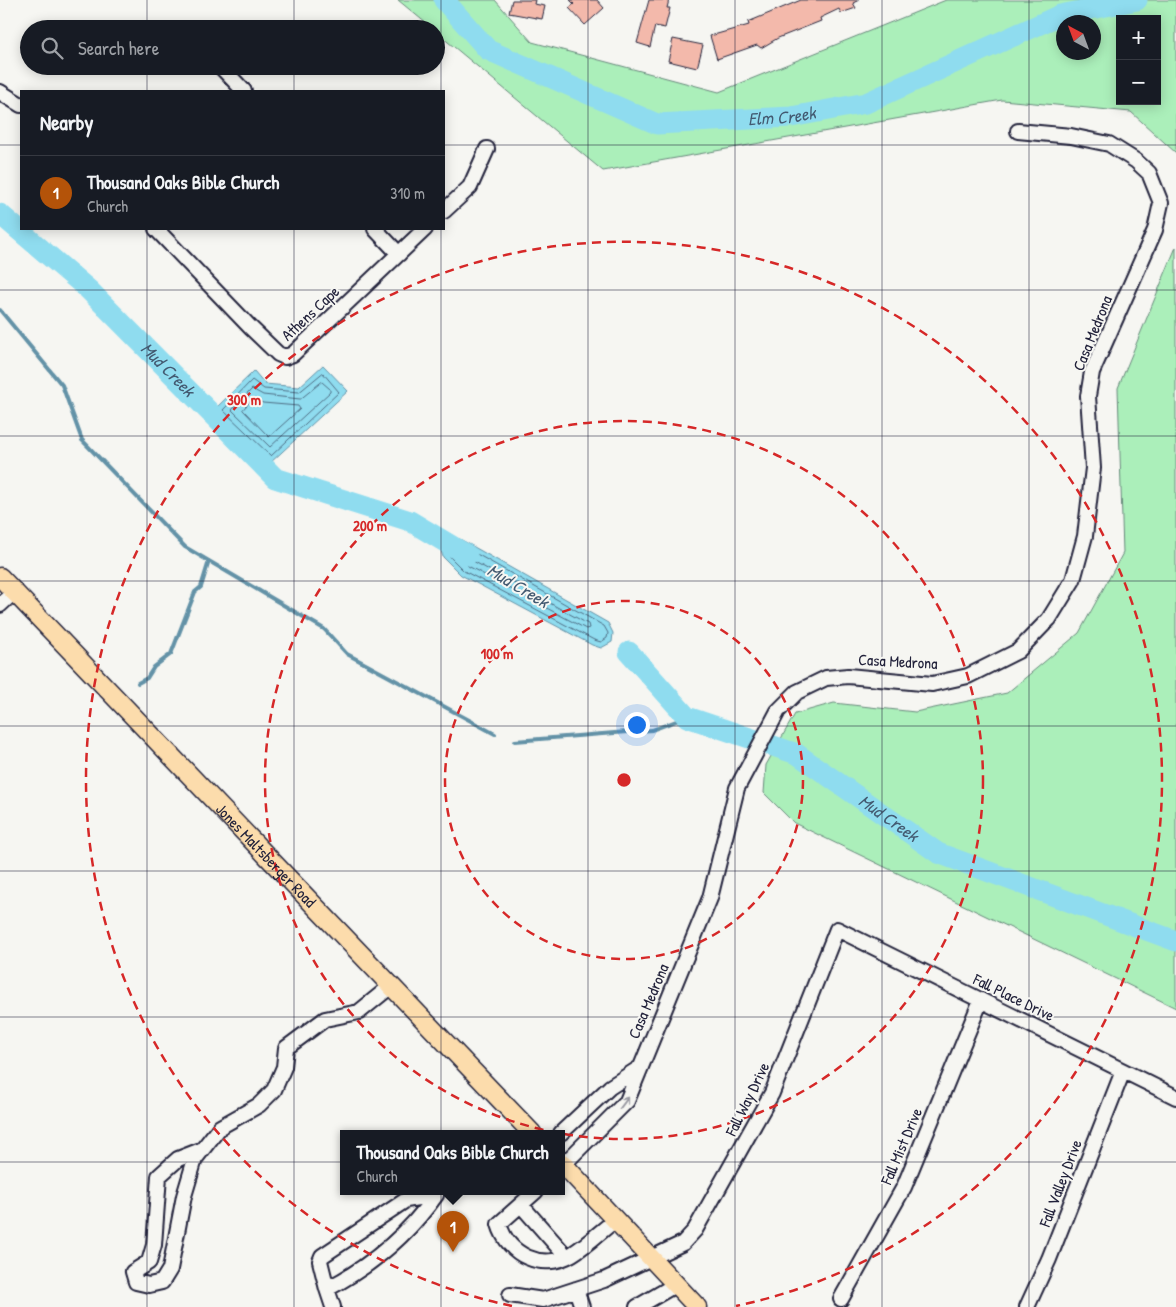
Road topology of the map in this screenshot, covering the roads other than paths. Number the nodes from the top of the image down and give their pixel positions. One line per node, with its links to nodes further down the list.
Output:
1 (229, 75): 2 (street)
2 (243, 90)
3 (0, 92): 4 (street)
4 (20, 104)
5 (1018, 131): 18 (street, Casa Medrona)
6 (487, 149): 7 (street)
7 (445, 210)
8 (157, 230): 11 (street, Athens Cape)
9 (376, 230): 11 (street)
10 (424, 230): 11 (street, Athens Cape)
11 (399, 254)
12 (0, 577): 13 (main road, Jones Maltsberger Road)
13 (14, 592): 14 (street); 16 (main road, Jones Maltsberger Road)
14 (0, 605)
15 (837, 929): 17 (street, Fall Place Drive); 34 (street, Fall Way Drive)
16 (391, 986): 22 (main road, Jones Maltsberger Road); 25 (street)
17 (981, 1000): 19 (street, Fall Place Drive); 39 (street, Fall Mist Drive)
18 (638, 1069): 21 (street); 24 (street, Casa Medrona, one-way to 18)
19 (1123, 1071): 20 (street, Fall Place Drive); 44 (street, Fall Valley Drive)
20 (1176, 1097)
21 (582, 1113): 23 (street); 24 (street)
22 (524, 1130)
23 (565, 1130)
24 (598, 1130): 26 (street, Casa Medrona)
25 (201, 1150): 25 (street)
26 (565, 1162)
27 (565, 1168): 32 (main road)
28 (427, 1195): 36 (street)
29 (435, 1195): 36 (street)
30 (532, 1195): 31 (street)
31 (521, 1205): 33 (street); 33 (street)
32 (614, 1221): 33 (street); 34 (main road)
33 (566, 1256)
34 (651, 1259): 35 (main road); 37 (street, Fall Way Drive)
35 (675, 1285): 42 (street); 43 (main road)
36 (327, 1289): 40 (street)
37 (576, 1289): 38 (street, Fall Way Drive); 41 (street)
38 (510, 1294)
39 (841, 1298)
40 (333, 1307)
41 (582, 1307)
42 (638, 1307)
43 (697, 1307)
44 (1027, 1307)

